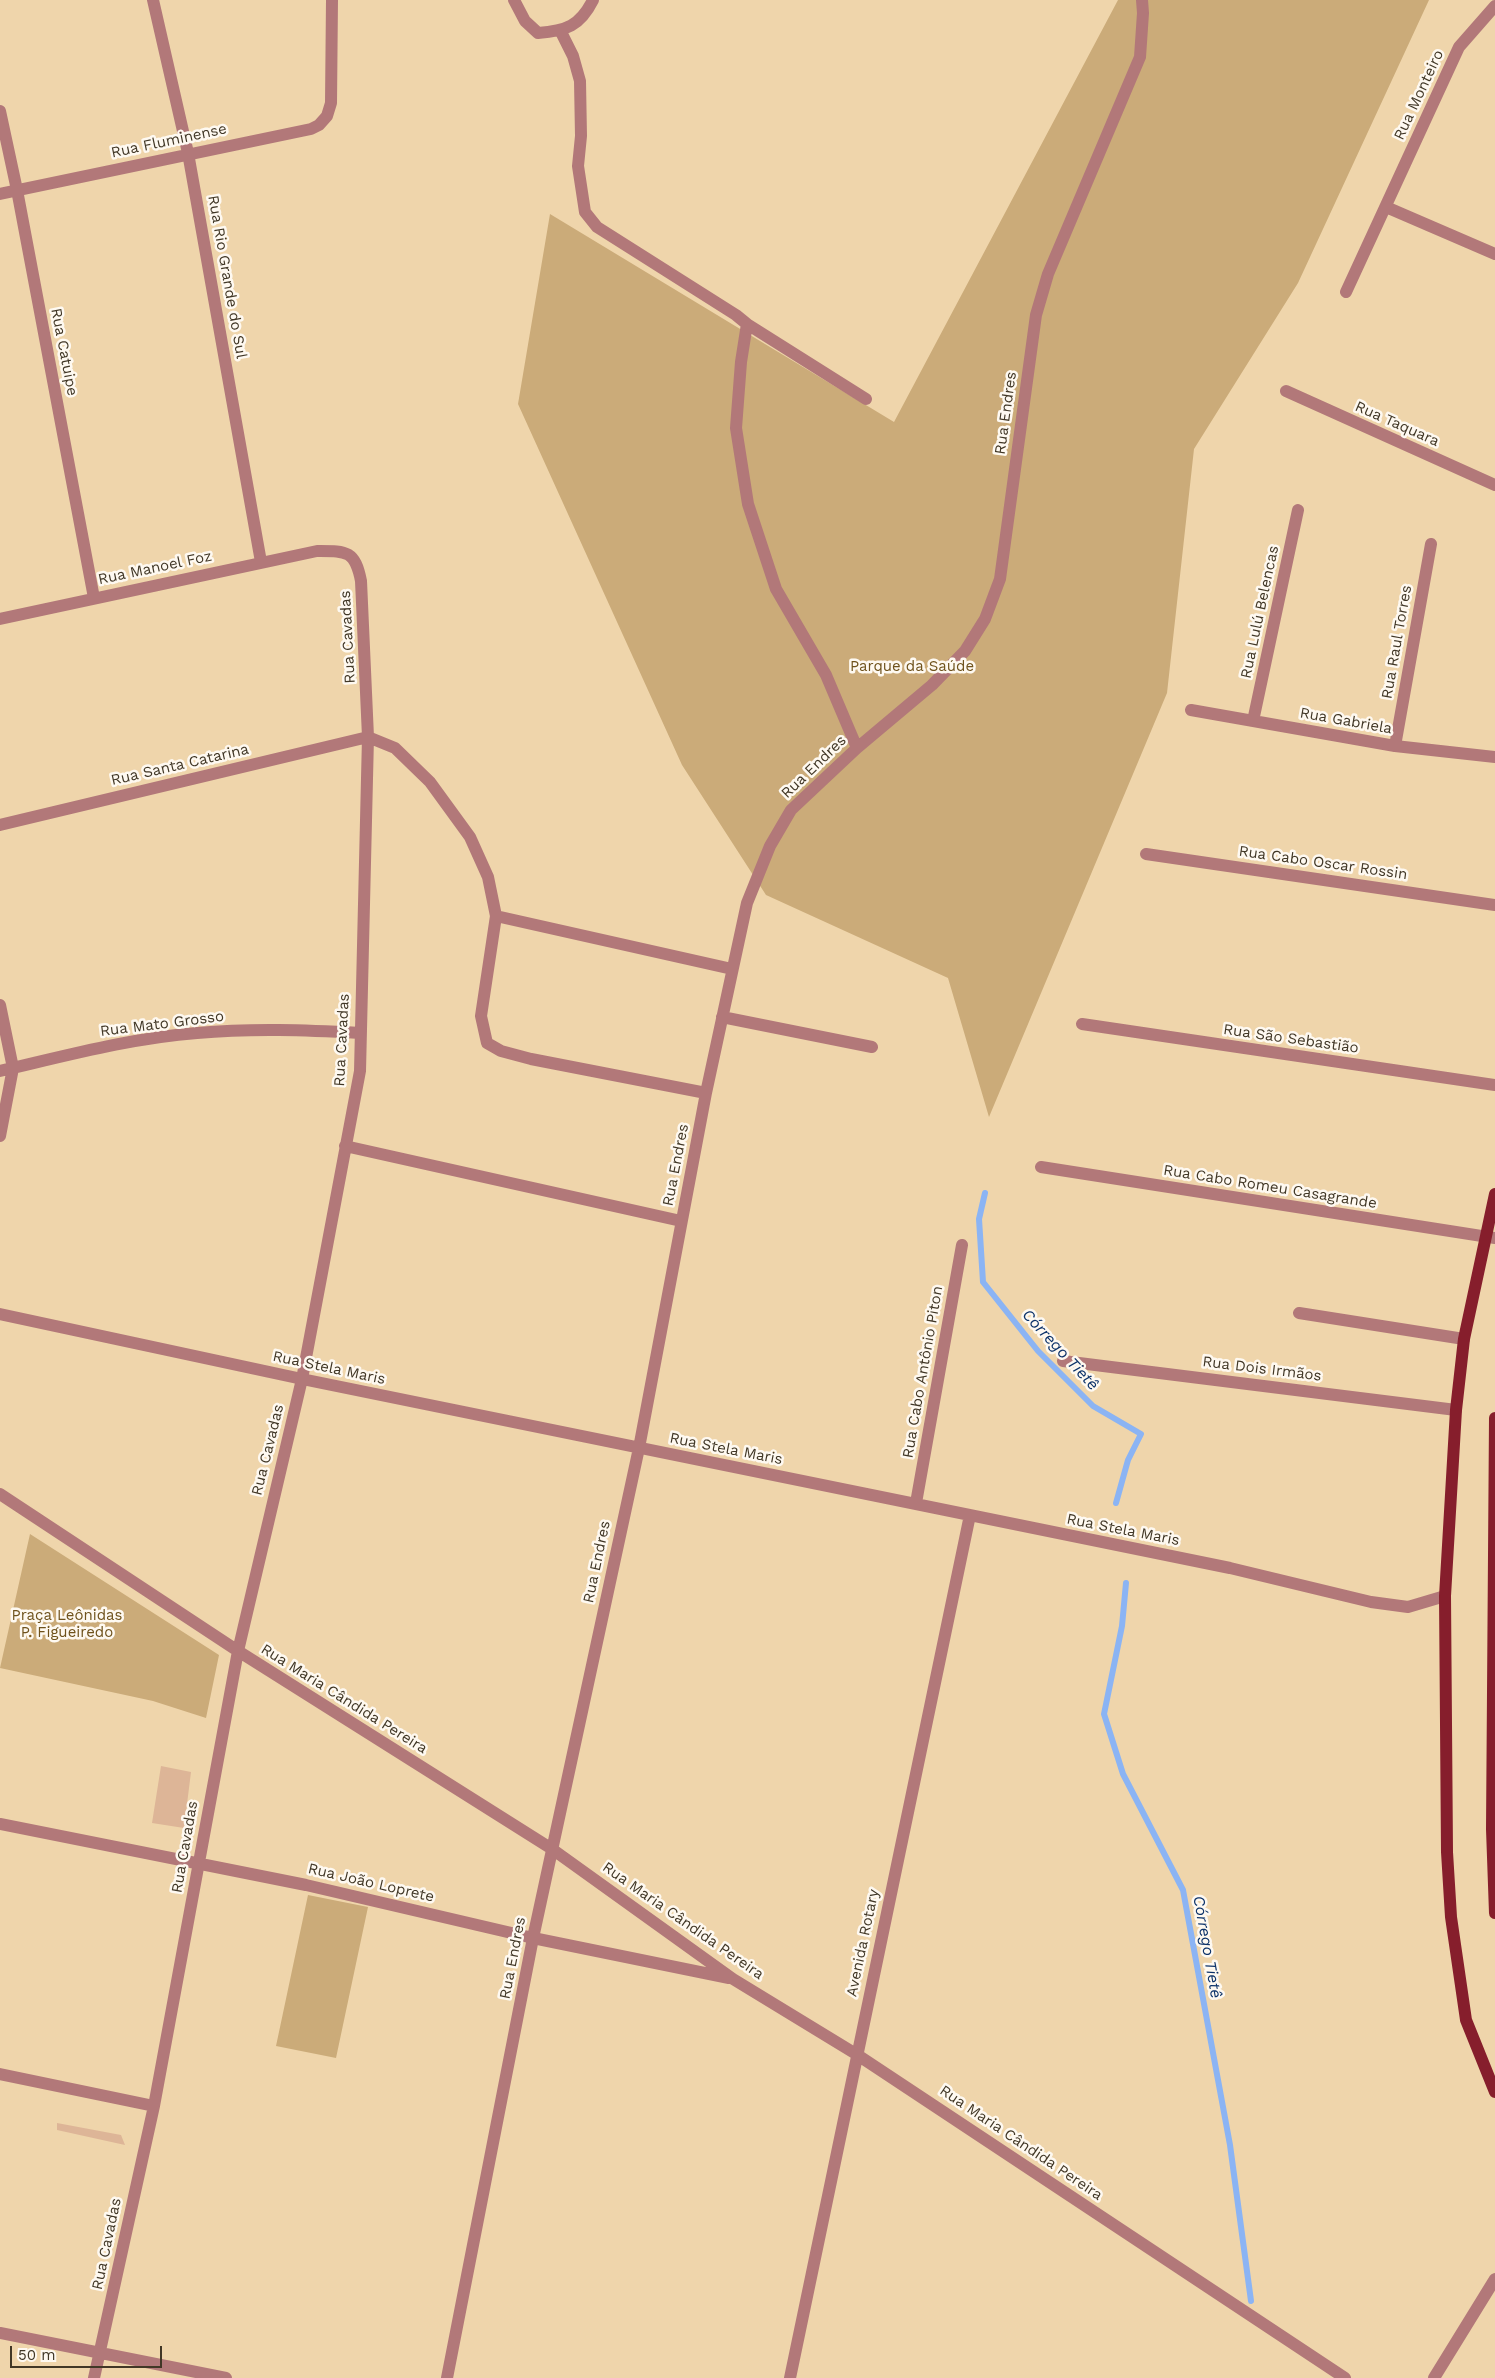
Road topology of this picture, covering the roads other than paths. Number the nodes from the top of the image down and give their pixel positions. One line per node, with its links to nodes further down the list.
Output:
1 (153, 0): 9 (street, Rua Rio Grande do Sul)
2 (332, 0): 9 (street, Rua Fluminense)
3 (514, 0): 7 (street)
4 (593, 0): 7 (street)
5 (1142, 0): 29 (street, Rua Endres)
6 (1495, 6): 12 (street, Rua Monteiro)
7 (561, 32): 15 (street)
8 (0, 111): 10 (street, Rua Catuipe)
9 (188, 153): 10 (street, Rua Fluminense); 22 (street, Rua Rio Grande do Sul)
10 (17, 190): 11 (street, Rua Fluminense); 23 (street, Rua Catuipe)
11 (0, 194)
12 (1386, 207): 13 (street); 14 (street, Rua Monteiro)
13 (1495, 254)
14 (1346, 292)
15 (747, 324): 17 (street); 29 (street)
16 (1286, 391): 18 (street, Rua Taquara)
17 (866, 399)
18 (1495, 485)
19 (1298, 510): 26 (street, Rua Lulú Belencas)
20 (1431, 544): 28 (street, Rua Raul Torres)
21 (317, 551): 22 (street, Rua Manoel Foz); 27 (street, Rua Cavadas)
22 (261, 562): 23 (street, Rua Manoel Foz)
23 (94, 598): 24 (street, Rua Manoel Foz)
24 (0, 619)
25 (1191, 710): 26 (street, Rua Gabriela)
26 (1253, 721): 28 (street, Rua Gabriela)
27 (368, 737): 31 (street, Rua Santa Catarina); 34 (street); 39 (street, Rua Cavadas)
28 (1395, 746): 30 (street, Rua Gabriela)
29 (857, 748): 35 (street, Rua Endres)
30 (1495, 757)
31 (0, 825)
32 (1146, 854): 33 (street, Rua Cabo Oscar Rossin)
33 (1495, 905)
34 (496, 916): 35 (street); 44 (street)
35 (732, 969): 37 (street, Rua Endres)
36 (0, 1006): 41 (street)
37 (722, 1017): 40 (street); 44 (street, Rua Endres)
38 (1082, 1024): 43 (street, Rua São Sebastião)
39 (360, 1033): 41 (street, Rua Mato Grosso); 46 (street, Rua Cavadas)
40 (872, 1047)
41 (13, 1068): 42 (street, Rua Mato Grosso); 45 (street)
42 (0, 1071)
43 (1495, 1086)
44 (706, 1093): 49 (street, Rua Endres)
45 (0, 1136)
46 (345, 1146): 49 (street); 56 (street, Rua Cavadas)
47 (1041, 1167): 50 (street, Rua Cabo Romeu Casagrande)
48 (1495, 1194): 50 (main road)
49 (681, 1221): 59 (street, Rua Endres)
50 (1490, 1237): 54 (main road)
51 (962, 1246): 61 (street, Rua Cabo Antônio Piton)
52 (1299, 1313): 54 (street)
53 (0, 1314): 56 (street, Rua Stela Maris)
54 (1464, 1339): 57 (main road)
55 (1063, 1361): 57 (street, Rua Dois Irmãos)
56 (302, 1379): 59 (street, Rua Stela Maris); 64 (street, Rua Cavadas)
57 (1456, 1410): 63 (main road)
58 (1495, 1418): 65 (main road)
59 (639, 1448): 61 (street, Rua Stela Maris); 68 (street, Rua Endres)
60 (0, 1494): 64 (street, Rua Maria Cândida Pereira)
61 (916, 1504): 62 (street, Rua Stela Maris)
62 (970, 1515): 63 (street, Rua Stela Maris); 73 (street, Avenida Rotary)
63 (1445, 1596): 75 (main road)
64 (238, 1651): 68 (street, Rua Maria Cândida Pereira); 69 (street, Rua Cavadas)
65 (1494, 1672): 67 (main road)
66 (0, 1824): 69 (street, Rua João Loprete)
67 (1493, 1829): 70 (main road)
68 (552, 1849): 71 (street, Rua Endres); 72 (street, Rua Maria Cândida Pereira)
69 (199, 1865): 71 (street, Rua João Loprete); 76 (street, Rua Cavadas)
70 (1495, 1914)
71 (533, 1938): 72 (street, Rua João Loprete); 82 (street, Rua Endres)
72 (733, 1979): 73 (street, Rua Maria Cândida Pereira)
73 (856, 2054): 83 (street, Avenida Rotary); 84 (street, Rua Maria Cândida Pereira)
74 (0, 2074): 76 (street)
75 (1495, 2092)
76 (154, 2106): 79 (street, Rua Cavadas)
77 (1495, 2279): 85 (street)
78 (0, 2333): 79 (street)
79 (99, 2353): 80 (street, Rua Cavadas); 81 (street)
80 (94, 2378)
81 (226, 2378)
82 (447, 2378)
83 (790, 2378)
84 (1345, 2378)
85 (1434, 2378)

